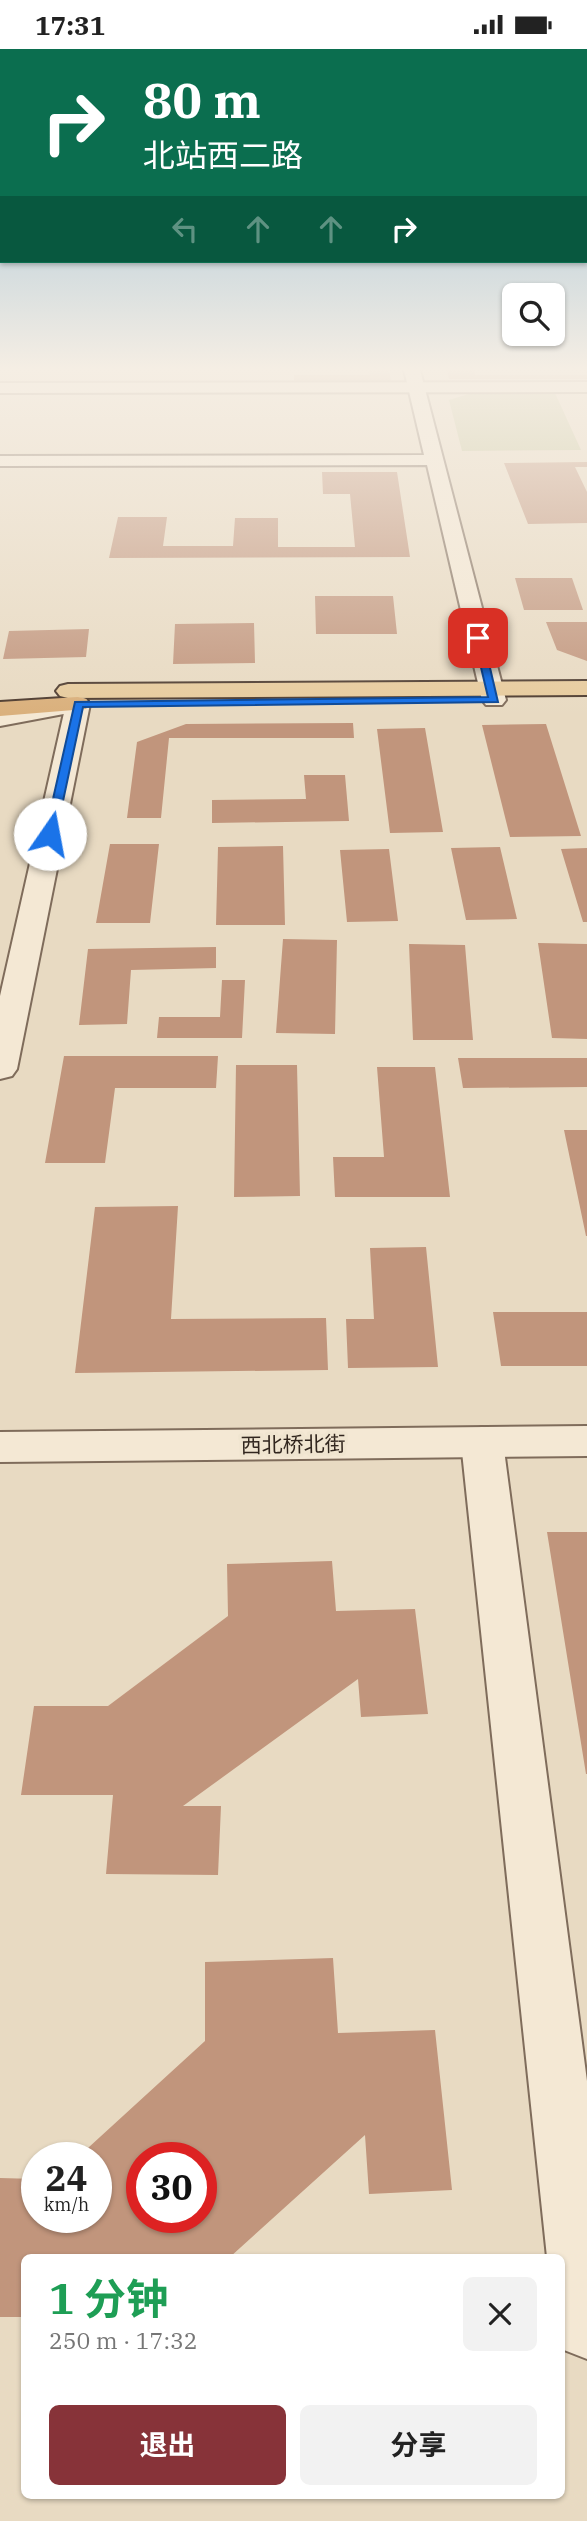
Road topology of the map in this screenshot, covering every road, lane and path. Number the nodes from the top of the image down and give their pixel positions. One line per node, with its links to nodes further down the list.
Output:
1 (440, 485): 4 (street)
2 (587, 688): 4 (main road)
3 (0, 694): 5 (highway)
4 (493, 694): 5 (main road); 6 (main road)
5 (73, 698): 7 (highway); 8 (street); 9 (street)
6 (587, 700)
7 (0, 709)
8 (0, 719)
9 (0, 1069)
10 (587, 1441): 11 (street, 西北桥北街)
11 (482, 1443): 12 (street, 西北桥北街); 13 (street)
12 (0, 1447)
13 (587, 2327)

